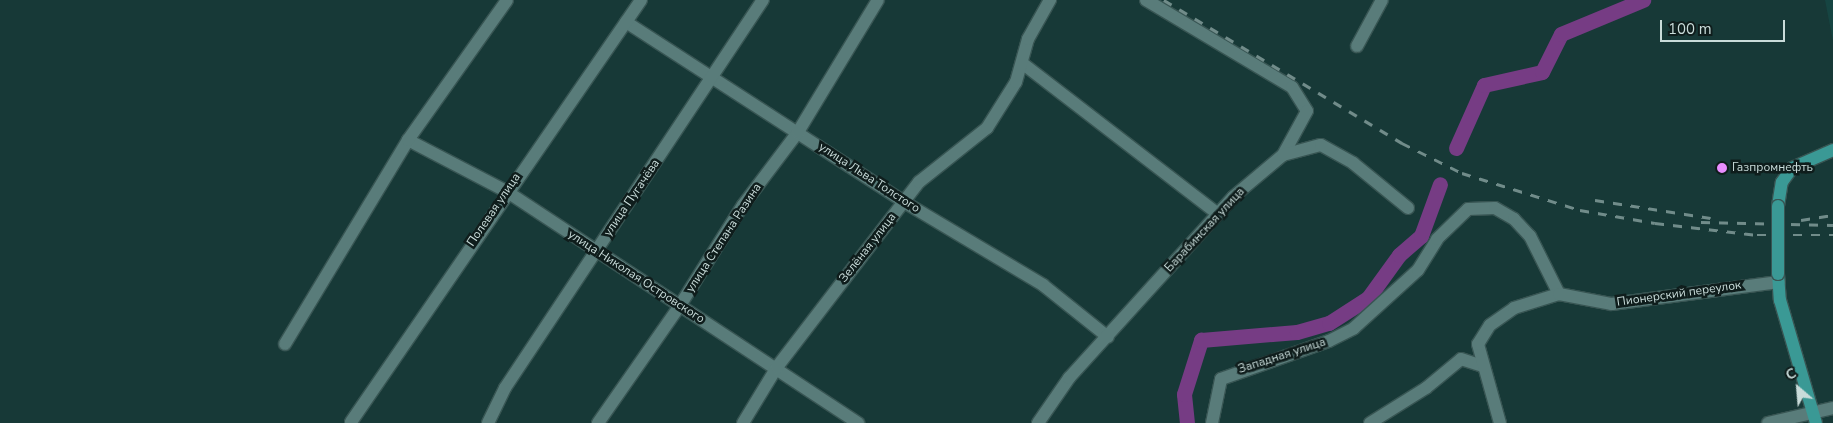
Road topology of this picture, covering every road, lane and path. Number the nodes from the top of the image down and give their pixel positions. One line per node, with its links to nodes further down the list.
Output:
1 (507, 0): 13 (street)
2 (641, 0): 8 (street, Полевая улица)
3 (763, 0): 11 (street, улица Пугачёва)
4 (878, 0): 12 (street, улица Степана Разина)
5 (1050, 0): 10 (street, Зелёная улица)
6 (1146, 0): 15 (street)
7 (1382, 0): 9 (street)
8 (626, 22): 11 (street, улица Льва Толстого); 16 (street, Полевая улица)
9 (1357, 46)
10 (1022, 63): 17 (street, Зелёная улица); 19 (street)
11 (714, 76): 12 (street, улица Льва Толстого); 20 (street, улица Пугачёва)
12 (798, 132): 17 (street, улица Льва Толстого); 23 (street, улица Степана Разина)
13 (408, 140): 16 (street, улица Николая Островского); 25 (street)
14 (1833, 150): 21 (main road, bridge)
15 (1282, 155): 18 (street, Барабинская улица); 19 (street, Барабинская улица)
16 (506, 191): 20 (street, улица Николая Островского); 30 (street, Полевая улица)
17 (904, 202): 24 (street, улица Льва Толстого); 27 (street, Зелёная улица)
18 (1408, 208)
19 (1218, 214): 24 (street, Барабинская улица)
20 (596, 252): 23 (street, улица Николая Островского); 31 (street, улица Пугачёва)
21 (1778, 278): 22 (street, Пионерский переулок); 29 (main road)
22 (1559, 294): 26 (street, Пионерский переулок); 36 (street, Западная улица)
23 (680, 308): 27 (street, улица Николая Островского); 32 (street, улица Степана Разина)
24 (1108, 337): 35 (street, Барабинская улица)
25 (285, 344)
26 (1483, 366): 37 (street); 38 (street)
27 (777, 367): 33 (street, Зелёная улица); 34 (street, улица Николая Островского)
28 (1833, 408): 29 (street)
29 (1814, 418): 39 (street)
30 (351, 422)
31 (488, 423)
32 (598, 423)
33 (743, 423)
34 (858, 423)
35 (1038, 423)
36 (1212, 423)
37 (1370, 423)
38 (1500, 423)
39 (1768, 423)

